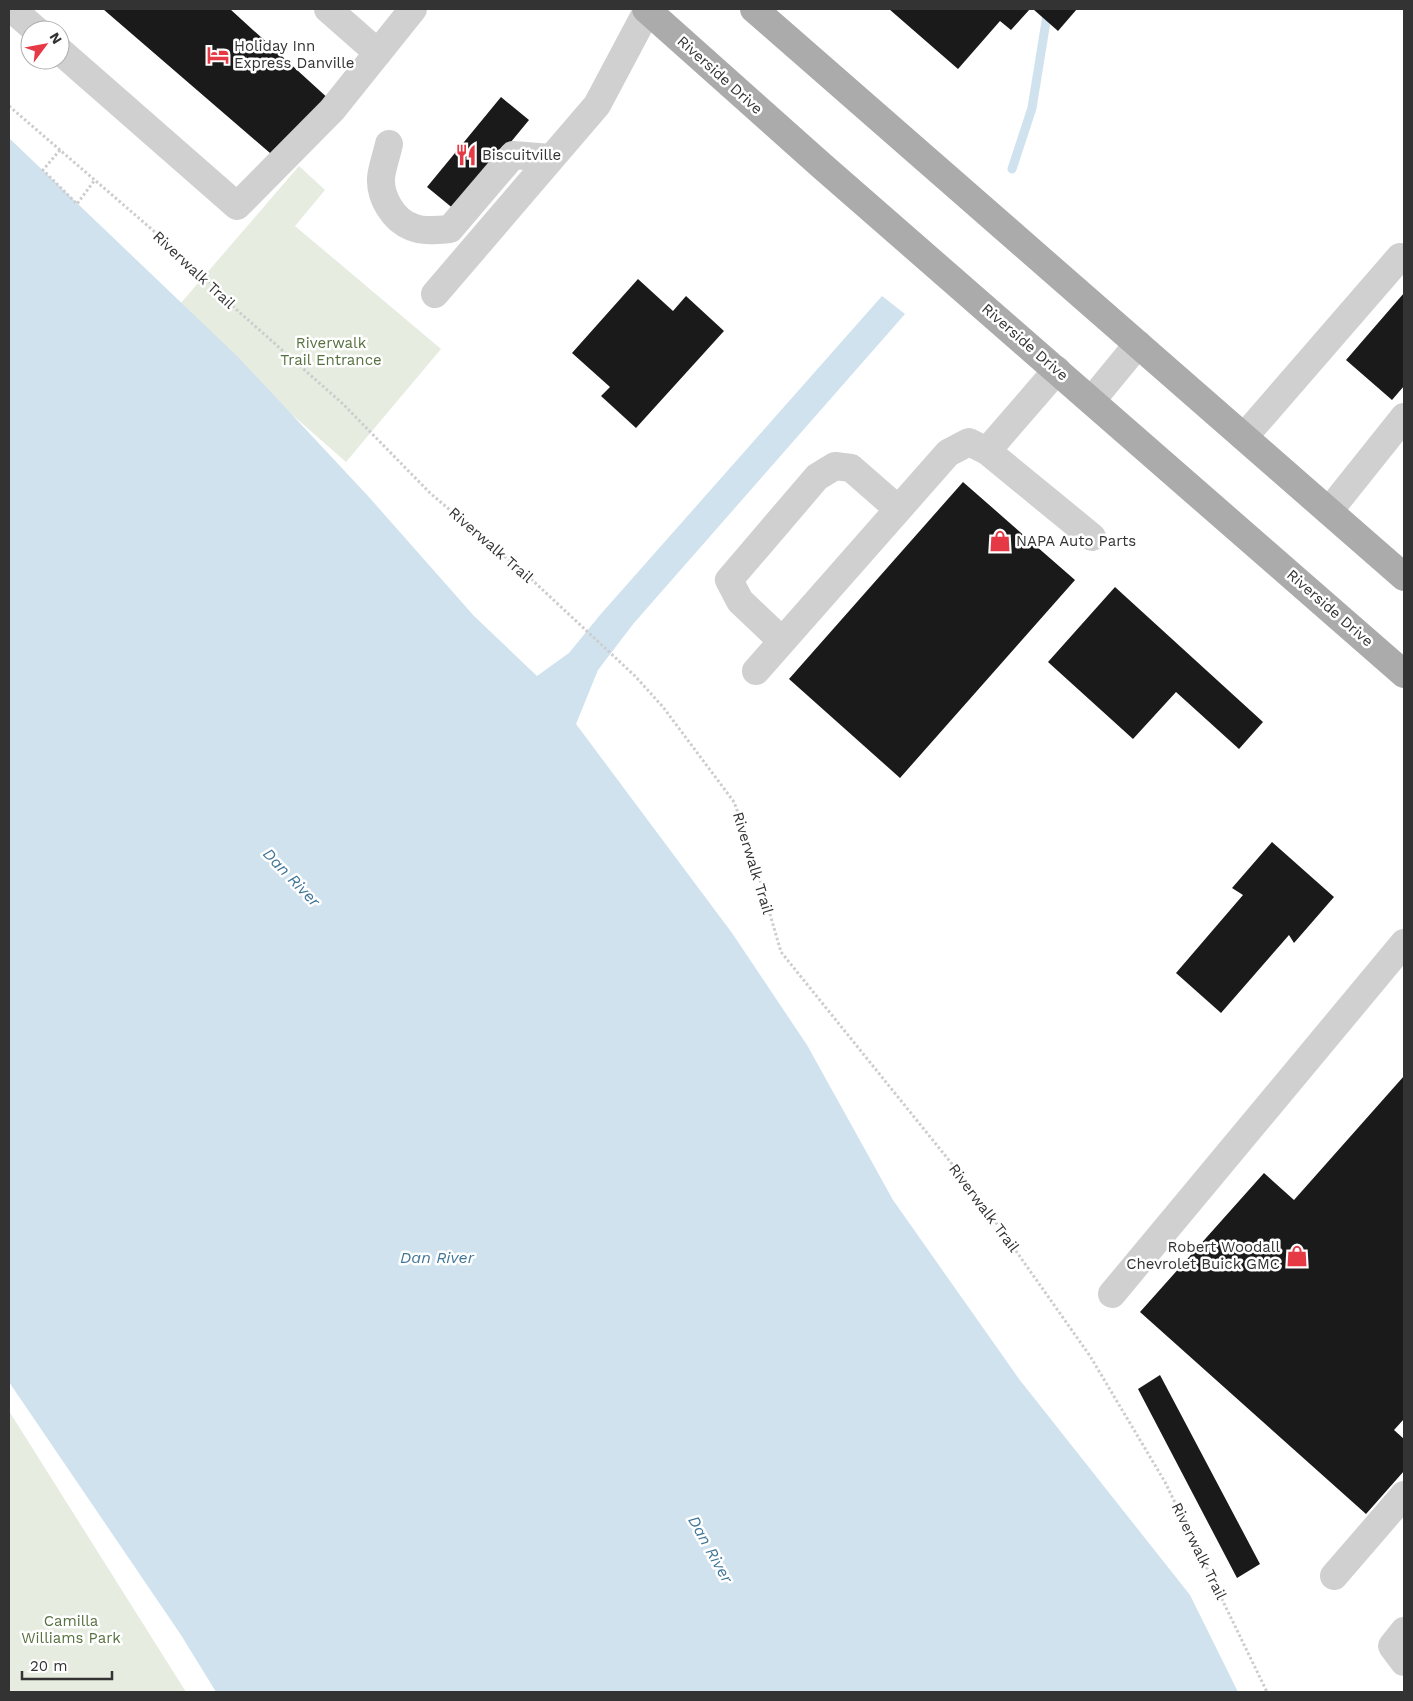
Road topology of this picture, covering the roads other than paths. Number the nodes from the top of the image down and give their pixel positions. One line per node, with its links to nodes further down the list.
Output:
1 (12, 9): 6 (street)
2 (328, 9): 7 (street)
3 (413, 9): 7 (street)
4 (647, 9): 10 (street); 14 (main road, Riverside Drive)
5 (754, 9): 13 (main road)
6 (25, 20)
7 (378, 53): 8 (street)
8 (70, 60)
9 (389, 144): 10 (street)
10 (551, 158): 12 (street)
11 (1400, 257): 17 (street)
12 (435, 294)
13 (1138, 344): 15 (street); 17 (main road)
14 (1057, 370): 15 (main road, Riverside Drive); 18 (street)
15 (1092, 400): 25 (main road, Riverside Drive)
16 (1404, 418): 20 (street)
17 (1244, 437): 20 (main road)
18 (987, 451): 19 (street); 21 (street)
19 (898, 509): 23 (street); 23 (street)
20 (1329, 511): 22 (main road)
21 (1092, 537)
22 (1404, 577)
23 (782, 641): 24 (street)
24 (756, 671)
25 (1404, 674)
26 (1404, 943): 27 (street)
27 (1112, 1294)
28 (1404, 1494): 29 (street)
29 (1334, 1576)
30 (1404, 1631): 31 (street)
31 (1404, 1662)

